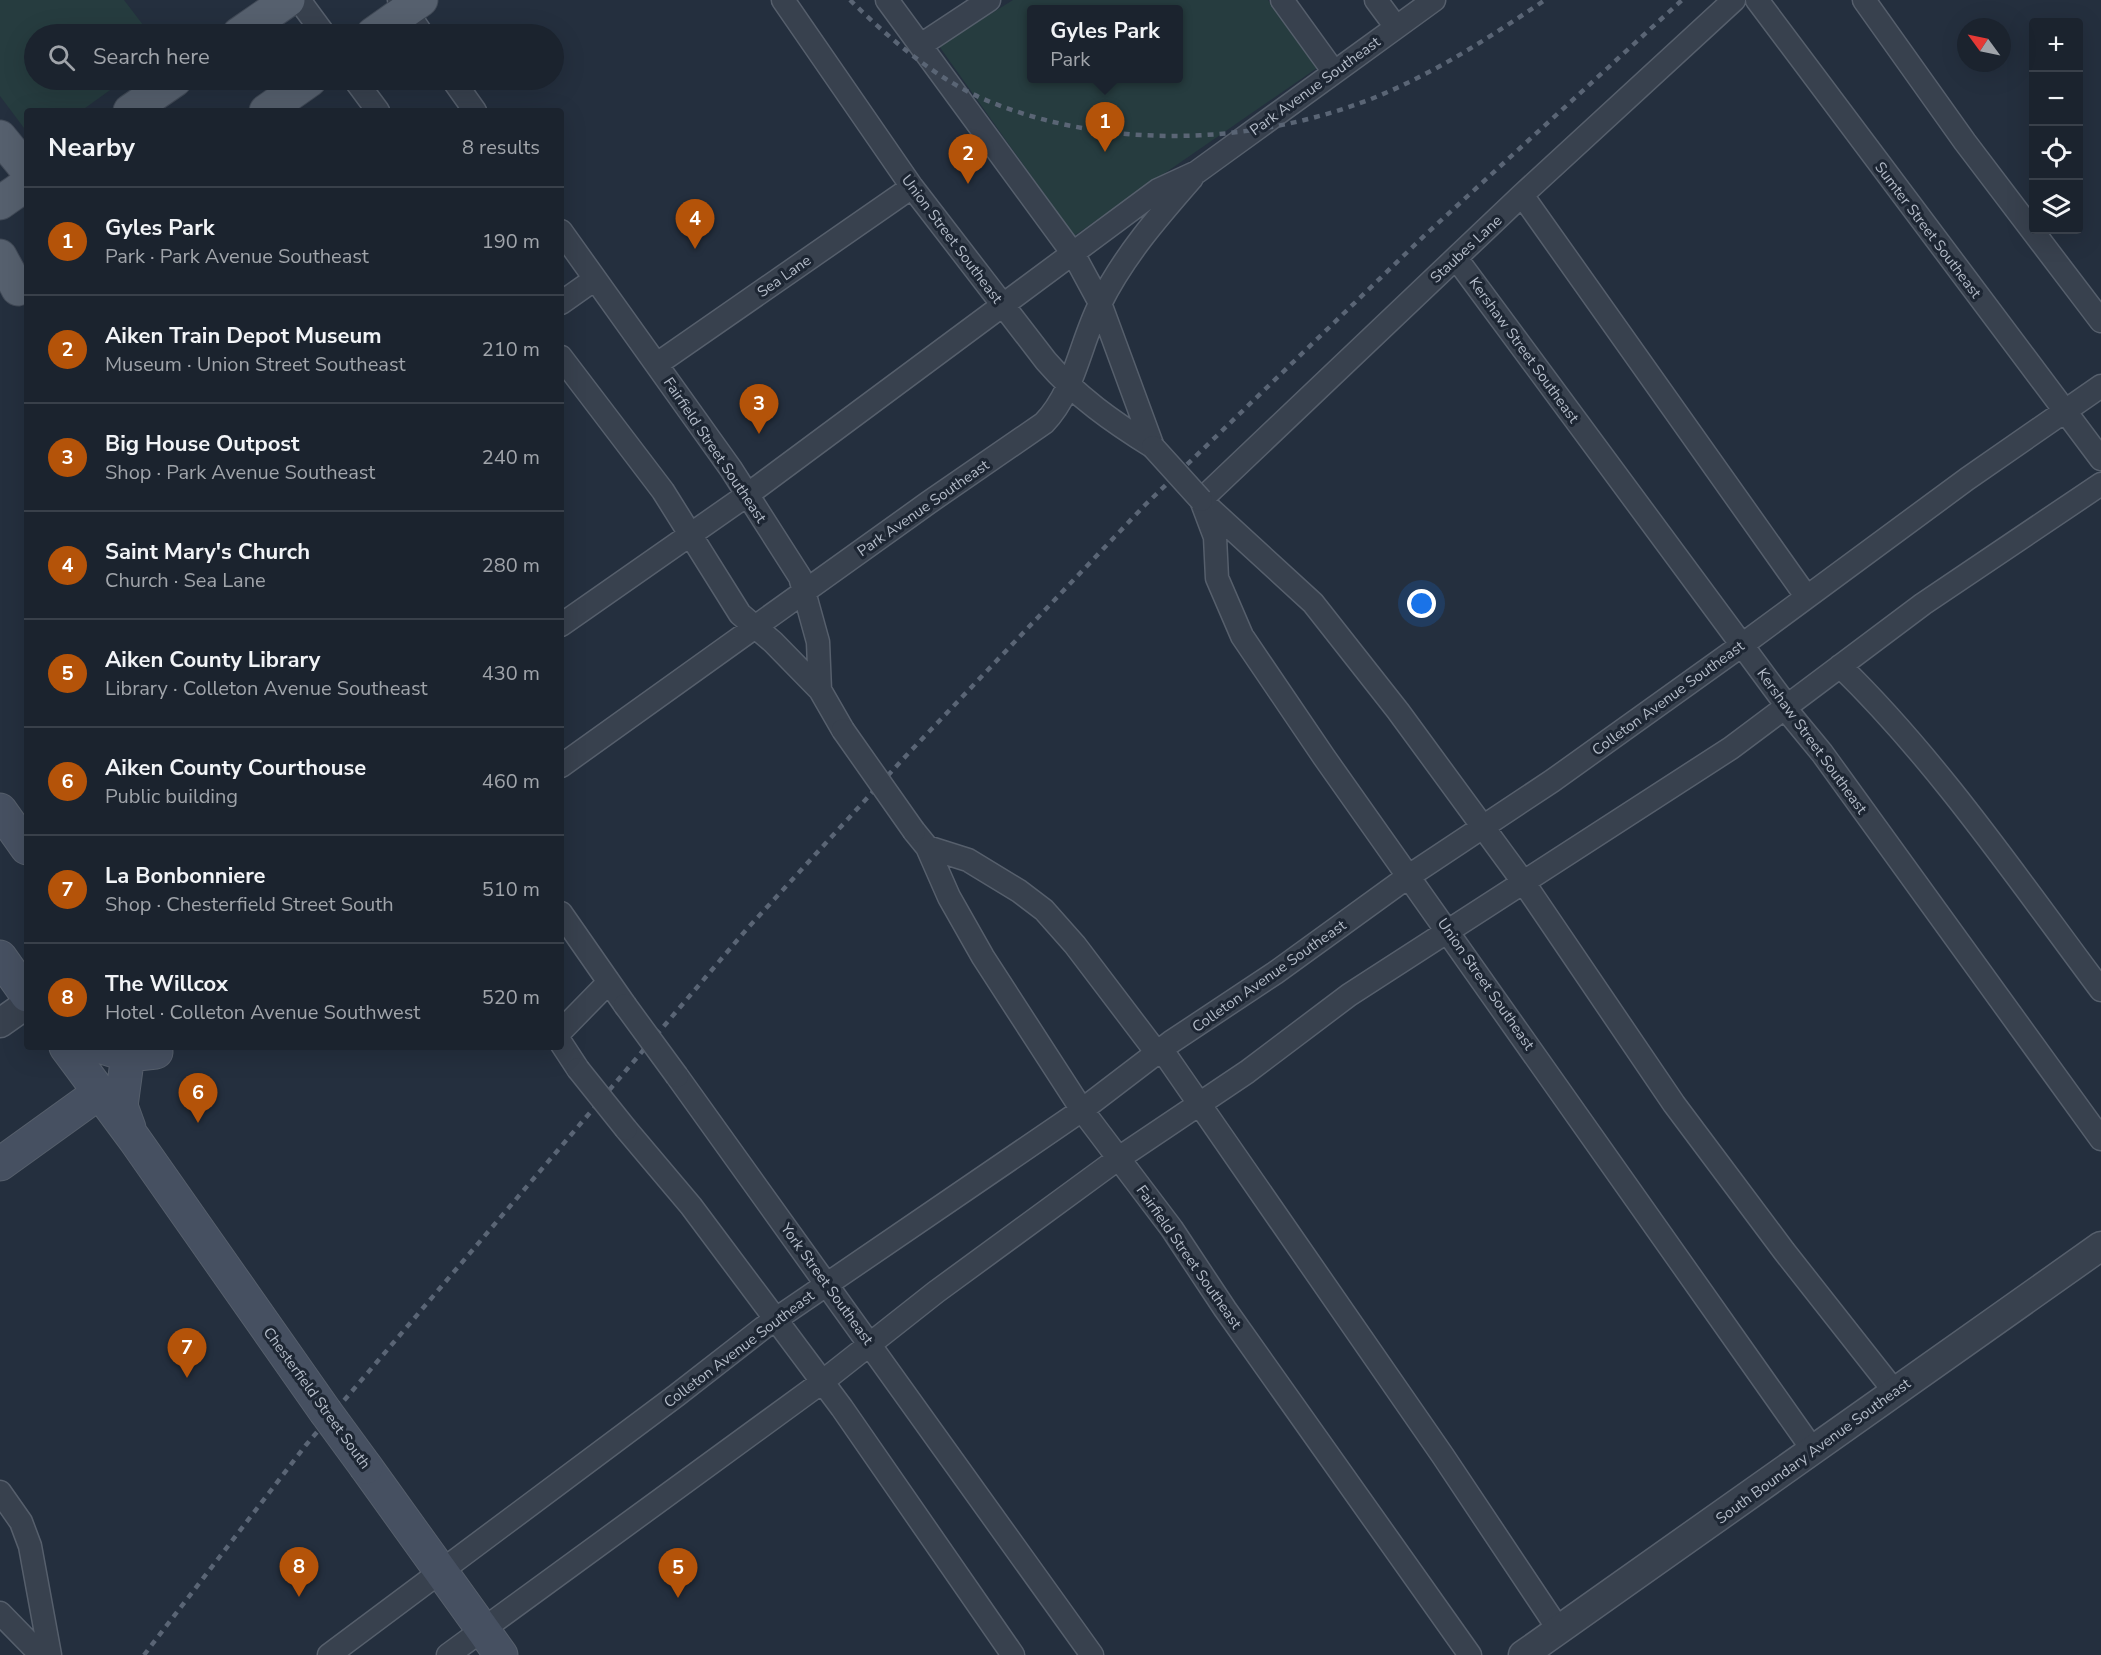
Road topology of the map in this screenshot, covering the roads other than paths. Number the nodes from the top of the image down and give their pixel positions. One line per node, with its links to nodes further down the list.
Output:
1 (288, 0): 13 (main road)
2 (299, 0): 14 (street)
3 (783, 0): 31 (street, Union Street Southeast)
4 (887, 0): 17 (street, Union Street Southeast)
5 (989, 0): 17 (street)
6 (1282, 0): 18 (street)
7 (1376, 0): 16 (street)
8 (1434, 0): 16 (street, Park Avenue Southeast)
9 (1734, 0): 32 (street, Staubes Lane)
10 (1757, 0): 48 (street, Sumter Street Southeast)
11 (1864, 0): 43 (street)
12 (412, 11): 15 (main road)
13 (253, 24)
14 (317, 24)
15 (390, 24)
16 (1396, 27): 18 (street, Park Avenue Southeast)
17 (921, 45): 35 (street, Union Street Southeast)
18 (1334, 72): 29 (street, Park Avenue Southeast)
19 (160, 90): 23 (main road)
20 (296, 90): 24 (main road)
21 (362, 90): 25 (street)
22 (460, 90): 26 (street)
23 (134, 108)
24 (270, 108)
25 (376, 108)
26 (473, 108)
27 (0, 137): 28 (main road)
28 (24, 166)
29 (1197, 172): 35 (street, Park Avenue Southeast); 41 (street, Park Avenue Southeast)
30 (24, 186): 33 (main road)
31 (912, 187): 42 (street, Union Street Southeast); 45 (street, Sea Lane)
32 (1522, 195): 37 (street, Staubes Lane); 56 (street)
33 (0, 203)
34 (564, 235): 38 (street, Fairfield Street Southeast)
35 (1074, 255): 41 (street, Union Street Southeast); 42 (street, Park Avenue Southeast)
36 (0, 256): 39 (main road)
37 (1456, 258): 53 (street, Staubes Lane); 59 (street, Kershaw Street Southeast)
38 (595, 279): 40 (street); 45 (street, Fairfield Street Southeast)
39 (18, 294)
40 (564, 301)
41 (1100, 303): 47 (street, Park Avenue Southeast); 49 (street, Union Street Southeast)
42 (1004, 306): 47 (street, Union Street Southeast); 52 (street, Park Avenue Southeast)
43 (2101, 321)
44 (564, 361): 54 (street, Fairfield Street Southeast)
45 (657, 364): 52 (street, Fairfield Street Southeast)
46 (2101, 386): 48 (street, Colleton Avenue Southeast)
47 (1068, 387): 49 (street, Union Street Southeast); 55 (street, Park Avenue Southeast)
48 (2064, 410): 50 (street, Sumter Street Southeast); 56 (street, Colleton Avenue Southeast)
49 (1154, 447): 53 (street, Union Street Southeast, bridge)
50 (2101, 459)
51 (2101, 484): 60 (street)
52 (747, 495): 54 (street, Park Avenue Southeast); 55 (street, Fairfield Street Southeast)
53 (1201, 500): 65 (street, Union Street Southeast); 68 (street, Union Street Southeast)
54 (690, 535): 57 (street, Park Avenue Southeast); 58 (street, Fairfield Street Southeast)
55 (805, 592): 58 (street, Park Avenue Southeast); 61 (street, Fairfield Street Southeast)
56 (1806, 597): 59 (street, Colleton Avenue Southeast)
57 (564, 623)
58 (755, 628): 61 (street, Fairfield Street Southeast); 63 (street, Park Avenue Southeast)
59 (1742, 645): 62 (street, Kershaw Street Southeast); 65 (street, Colleton Avenue Southeast)
60 (1840, 666): 62 (street); 74 (street)
61 (820, 690): 66 (street, Fairfield Street Southeast, bridge)
62 (1787, 706): 69 (street); 85 (street, Kershaw Street Southeast)
63 (564, 764)
64 (0, 810): 67 (main road)
65 (1482, 827): 68 (street, Colleton Avenue Southeast); 69 (street, Union Street Southeast)
66 (921, 839): 81 (street); 84 (street, Fairfield Street Southeast)
67 (24, 844)
68 (1409, 876): 71 (street, Union Street Southeast); 81 (street, Colleton Avenue Southeast)
69 (1524, 884): 71 (street); 93 (street, Union Street Southeast)
70 (564, 917): 73 (street, York Street Southeast)
71 (1450, 932): 83 (street); 94 (street, Union Street Southeast)
72 (0, 957): 75 (main road)
73 (609, 982): 78 (street); 89 (street, York Street Southeast, bridge)
74 (2101, 990)
75 (24, 991)
76 (24, 1006): 77 (street)
77 (0, 1023)
78 (564, 1028)
79 (564, 1048): 90 (street, bridge)
80 (82, 1050): 82 (main road)
81 (1159, 1051): 83 (street); 84 (street, Colleton Avenue Southeast)
82 (129, 1059): 87 (main road); 96 (main road, Chesterfield Street South, bridge)
83 (1199, 1103): 86 (street); 99 (street)
84 (1082, 1110): 86 (street, Fairfield Street Southeast); 89 (street, Colleton Avenue Southeast)
85 (2101, 1139)
86 (1119, 1158): 91 (street); 107 (street, Fairfield Street Southeast)
87 (0, 1164)
88 (2101, 1246): 93 (street, South Boundary Avenue Southeast)
89 (828, 1284): 90 (street, Colleton Avenue Southeast); 91 (street, York Street Southeast)
90 (775, 1320): 92 (street); 96 (street, Colleton Avenue Southeast)
91 (870, 1344): 92 (street); 106 (street, York Street Southeast)
92 (822, 1382): 98 (street); 105 (street)
93 (1895, 1392): 94 (street, South Boundary Avenue Southeast)
94 (1813, 1449): 99 (street, South Boundary Avenue Southeast)
95 (0, 1492): 101 (street)
96 (442, 1572): 98 (main road, Chesterfield Street South); 102 (street, Colleton Avenue Southeast)
97 (0, 1613): 100 (street)
98 (483, 1629): 103 (street); 104 (main road, Chesterfield Street South)
99 (1559, 1630): 108 (street, South Boundary Avenue Southeast)
100 (41, 1655)
101 (50, 1655)
102 (329, 1655)
103 (448, 1655)
104 (501, 1655)
105 (1013, 1655)
106 (1092, 1655)
107 (1470, 1655)
108 (1523, 1655)

